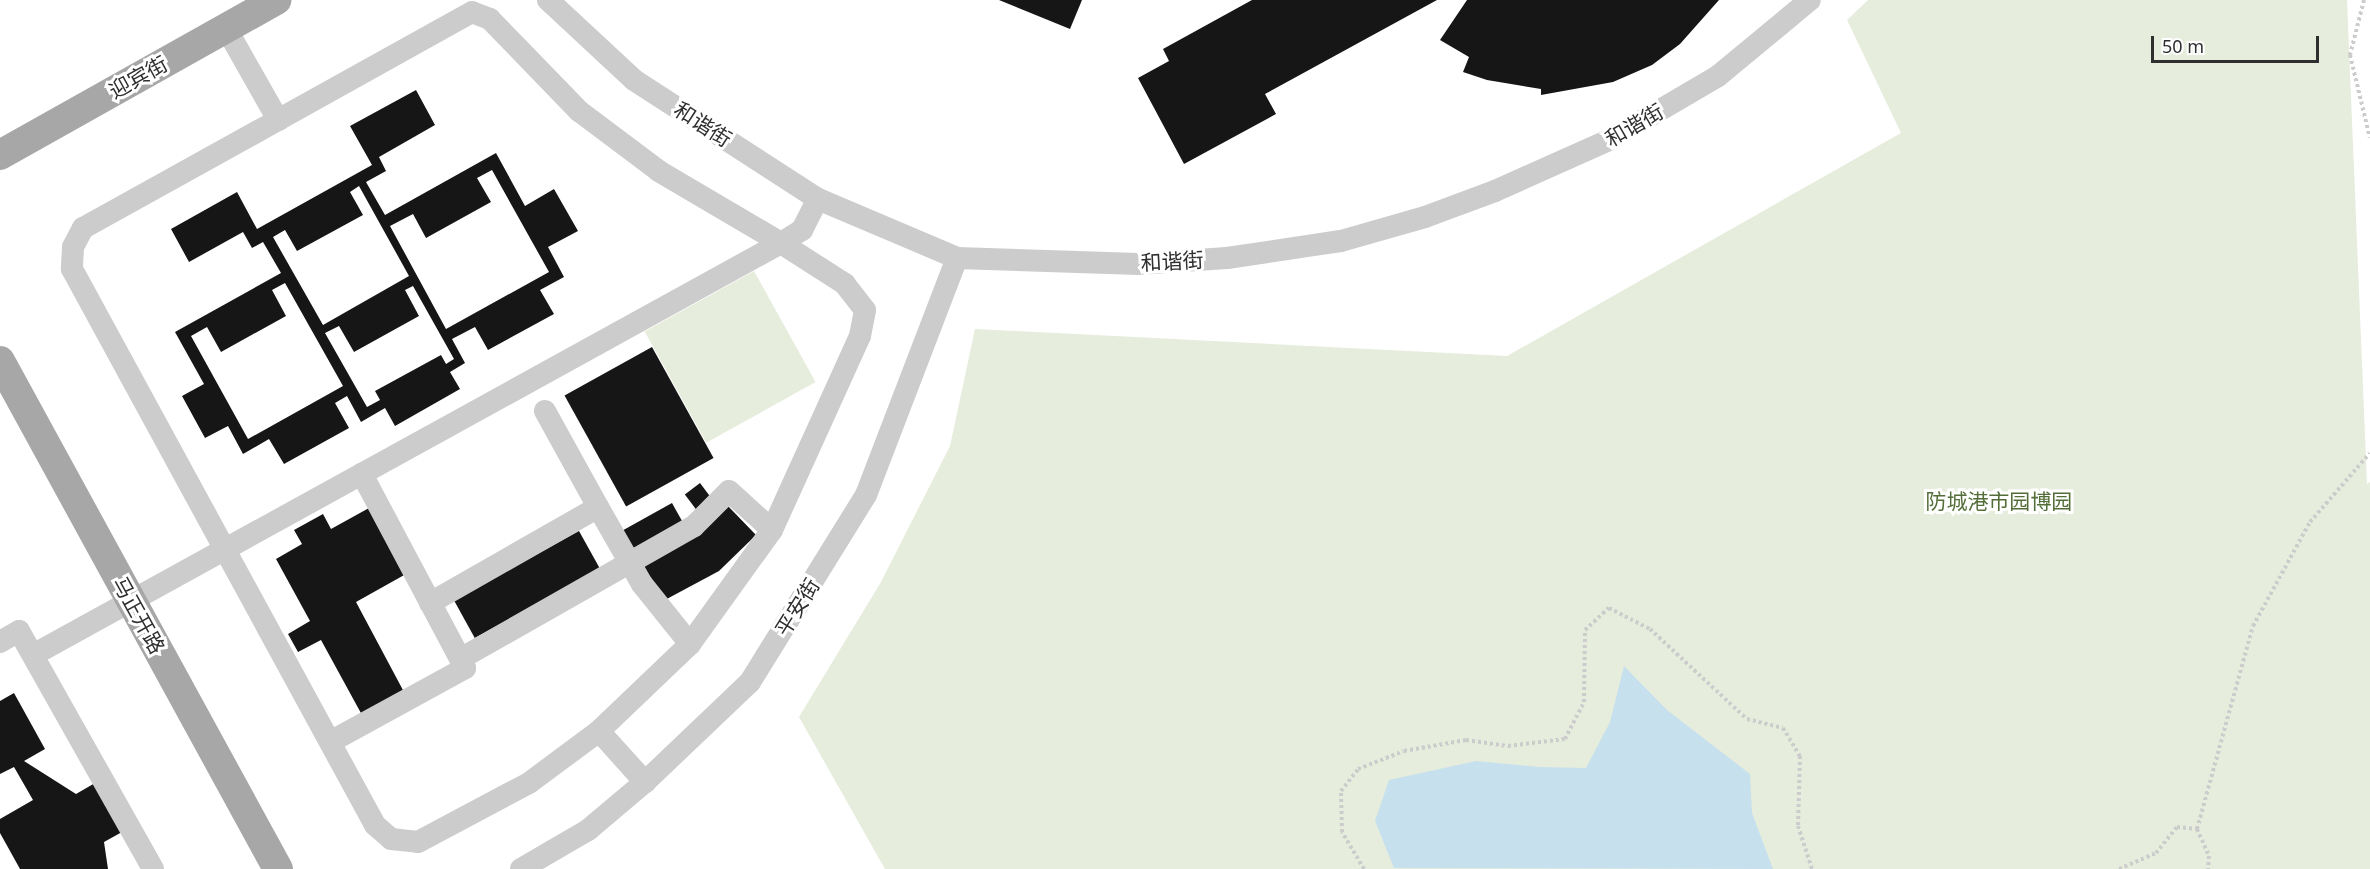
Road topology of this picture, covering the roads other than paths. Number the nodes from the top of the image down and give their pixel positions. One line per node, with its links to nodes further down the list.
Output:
1 (276, 0): 4 (main road, 迎宾街)
2 (548, 0): 7 (street, 和谐街)
3 (1810, 0): 9 (street, 和谐街)
4 (226, 28): 5 (street); 6 (main road, 迎宾街)
5 (278, 120): 8 (street); 15 (street)
6 (0, 155)
7 (818, 199): 8 (street); 9 (street, 和谐街)
8 (781, 243): 12 (street); 14 (street)
9 (957, 258): 25 (street, 平安街)
10 (0, 361): 17 (main road, 马正开路)
11 (545, 411): 13 (street)
12 (362, 474): 15 (street); 18 (street)
13 (598, 507): 16 (street); 18 (street)
14 (772, 530): 16 (street); 20 (street)
15 (225, 550): 17 (street); 24 (street)
16 (630, 563): 20 (street); 22 (street)
17 (131, 600): 21 (street); 27 (main road, 马正开路)
18 (430, 603): 22 (street)
19 (0, 642): 21 (street)
20 (690, 644): 23 (street)
21 (33, 655): 26 (street)
22 (460, 659): 24 (street)
23 (599, 731): 24 (street); 25 (street)
24 (330, 742)
25 (645, 782): 28 (street, 平安街)
26 (153, 869)
27 (278, 869)
28 (521, 869)

